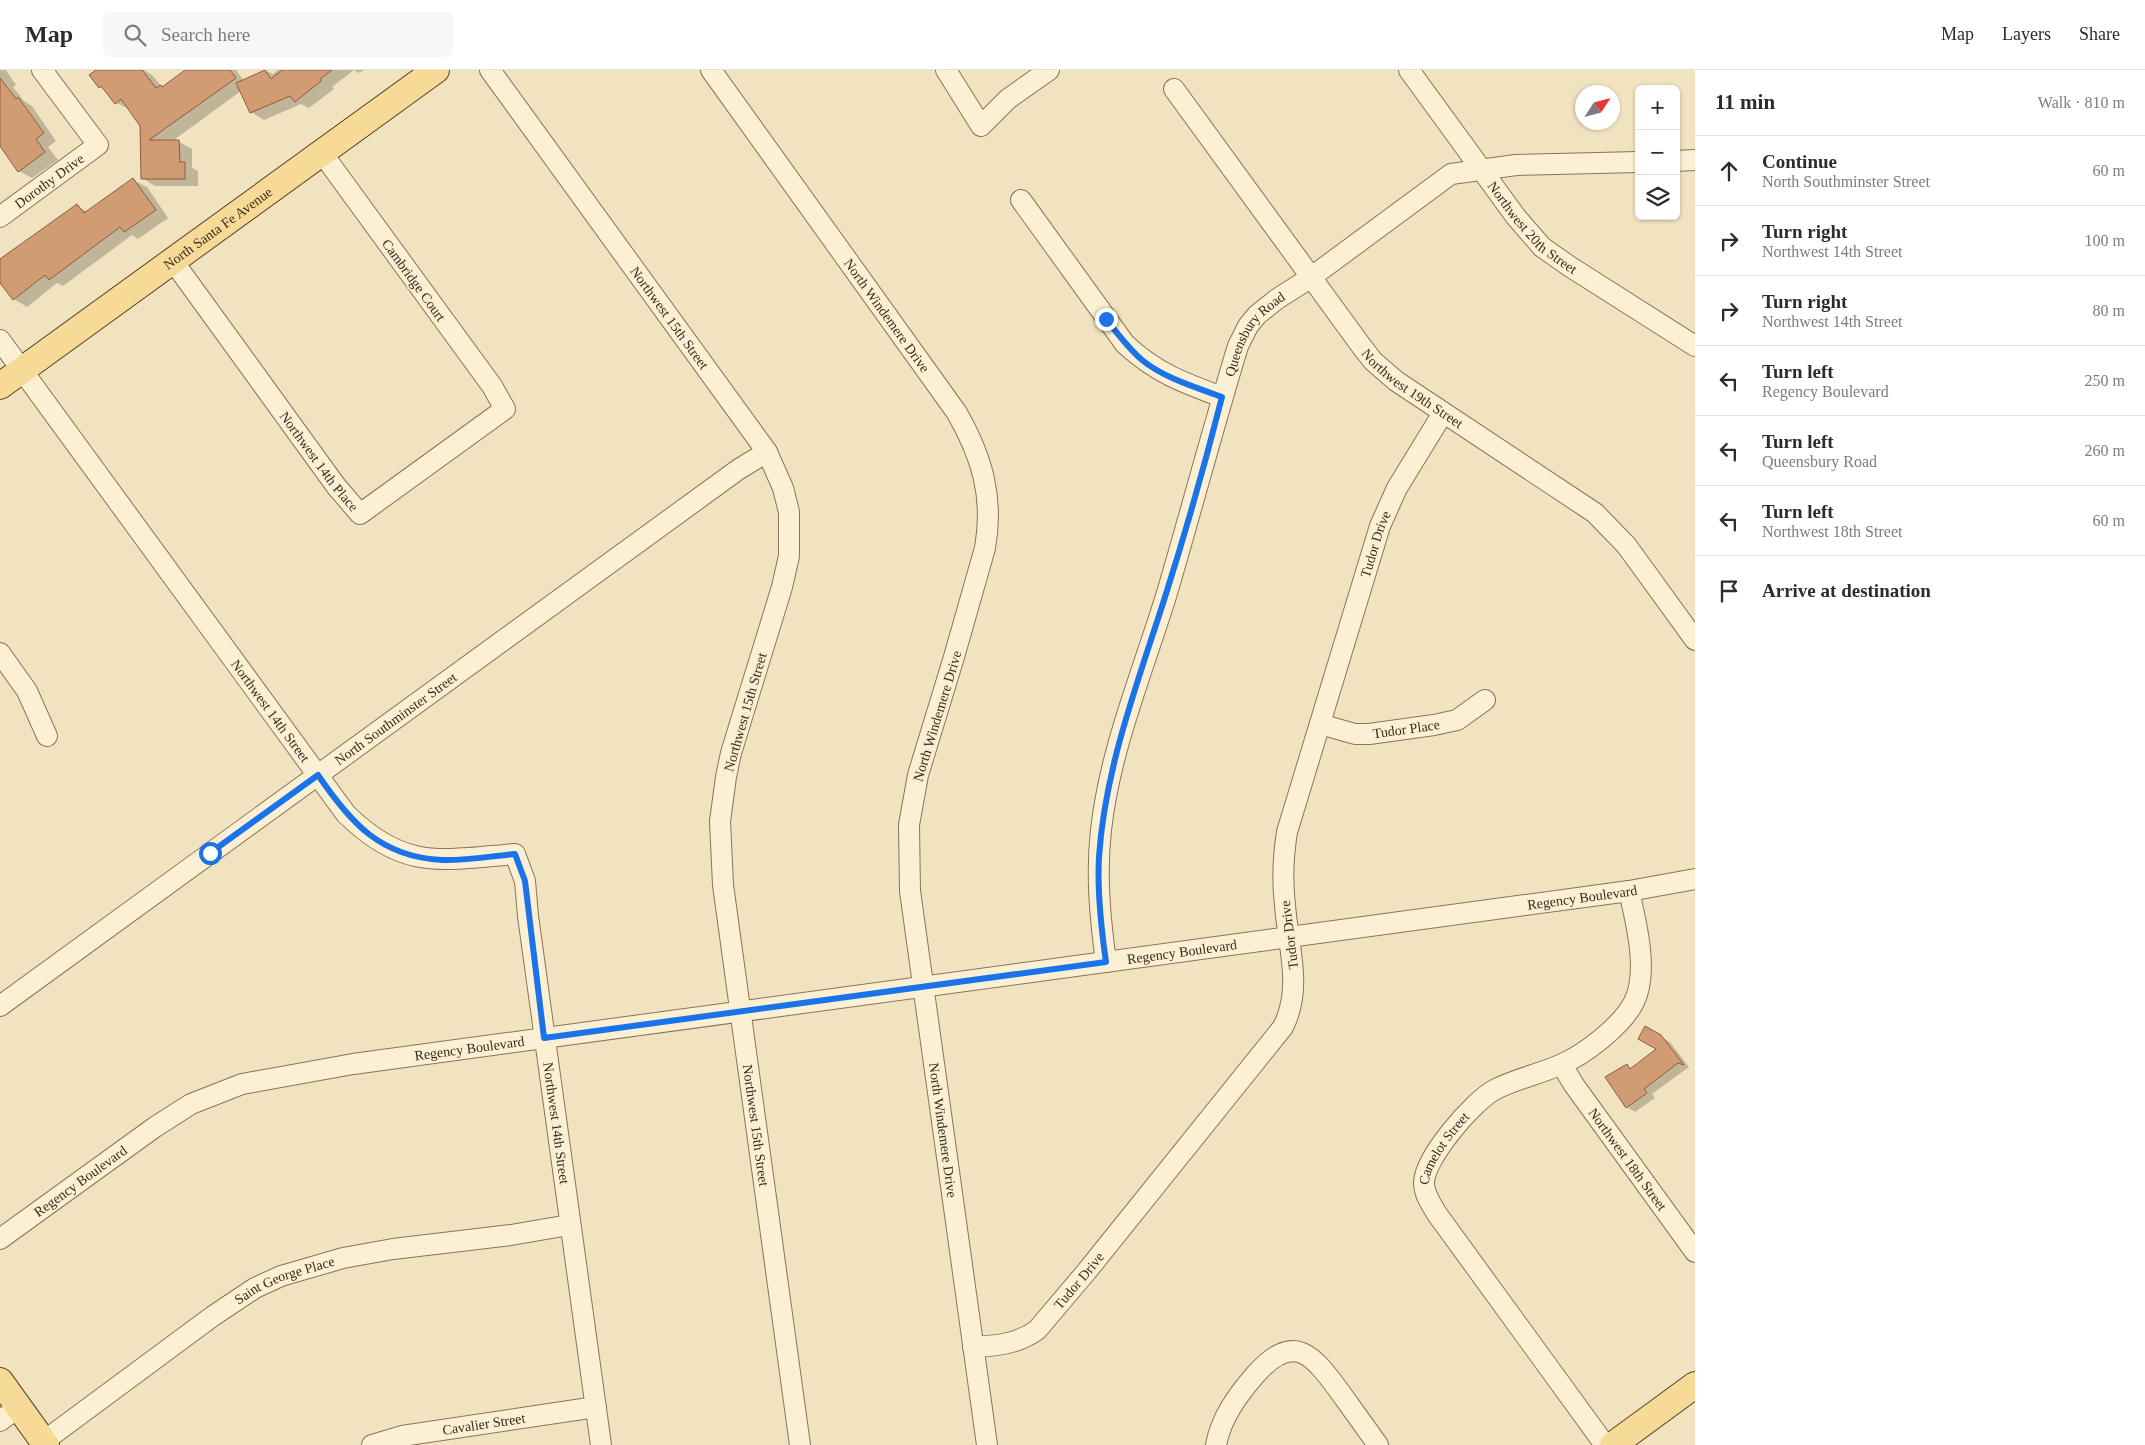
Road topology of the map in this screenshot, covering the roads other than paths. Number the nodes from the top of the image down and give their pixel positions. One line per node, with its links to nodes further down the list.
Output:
1 (42, 70): 15 (street, Dorothy Drive)
2 (436, 70): 9 (main road, North Santa Fe Avenue)
3 (490, 70): 25 (street, Northwest 15th Street)
4 (710, 70): 36 (street, North Windemere Drive)
5 (946, 70): 6 (street)
6 (1049, 70)
7 (1409, 70): 13 (street, Northwest 20th Street)
8 (1174, 90): 17 (street, Northwest 19th Street)
9 (322, 153): 16 (main road, North Santa Fe Avenue); 23 (street, Cambridge Court)
10 (1695, 160): 11 (street)
11 (1680, 161)
12 (1635, 162): 13 (street, Queensbury Road)
13 (1481, 169): 17 (street, Queensbury Road); 19 (street, Northwest 20th Street)
14 (1021, 200): 22 (street)
15 (0, 217)
16 (173, 262): 20 (main road, North Santa Fe Avenue); 23 (street, Northwest 14th Place)
17 (1310, 278): 22 (street, Queensbury Road); 24 (street, Northwest 19th Street)
18 (0, 340): 20 (street, Northwest 14th Street)
19 (1695, 346)
20 (22, 370): 21 (main road, North Santa Fe Avenue); 31 (street, Northwest 14th Street)
21 (0, 386)
22 (1222, 397): 35 (street, Queensbury Road)
23 (504, 409)
24 (1443, 413): 26 (street, Northwest 19th Street); 29 (street, Tudor Drive)
25 (767, 452): 31 (street, North Southminster Street); 38 (street, Northwest 15th Street)
26 (1695, 640)
27 (0, 653): 30 (street)
28 (1485, 700): 29 (street, Tudor Place)
29 (1320, 724): 34 (street, Tudor Drive)
30 (47, 736)
31 (318, 775): 37 (street, North Southminster Street); 39 (street, Northwest 14th Street)
32 (1695, 879): 33 (street, Regency Boulevard)
33 (1629, 890): 34 (street, Regency Boulevard); 40 (street, Camelot Street)
34 (1288, 937): 35 (street, Regency Boulevard); 44 (street, Tudor Drive)
35 (1106, 962): 36 (street, Regency Boulevard)
36 (922, 987): 38 (street, Regency Boulevard); 44 (street, North Windemere Drive)
37 (0, 1006)
38 (741, 1010): 39 (street, Regency Boulevard); 52 (street, Northwest 15th Street)
39 (544, 1038): 41 (street, Northwest 14th Street); 42 (street, Regency Boulevard)
40 (1562, 1064): 43 (street, Northwest 18th Street); 56 (street, Camelot Street)
41 (569, 1225): 47 (street, Northwest 14th Street); 49 (street, Saint George Place)
42 (0, 1239)
43 (1695, 1252)
44 (973, 1347): 53 (street, North Windemere Drive)
45 (0, 1381): 48 (main road)
46 (1695, 1385): 57 (main road)
47 (596, 1407): 50 (street, Cavalier Street); 51 (street, Northwest 14th Street)
48 (10, 1414): 49 (main road)
49 (45, 1443)
50 (372, 1445)
51 (601, 1445)
52 (800, 1445)
53 (987, 1445)
54 (1216, 1445): 55 (street)
55 (1378, 1445)
56 (1605, 1445)
57 (1613, 1445)

